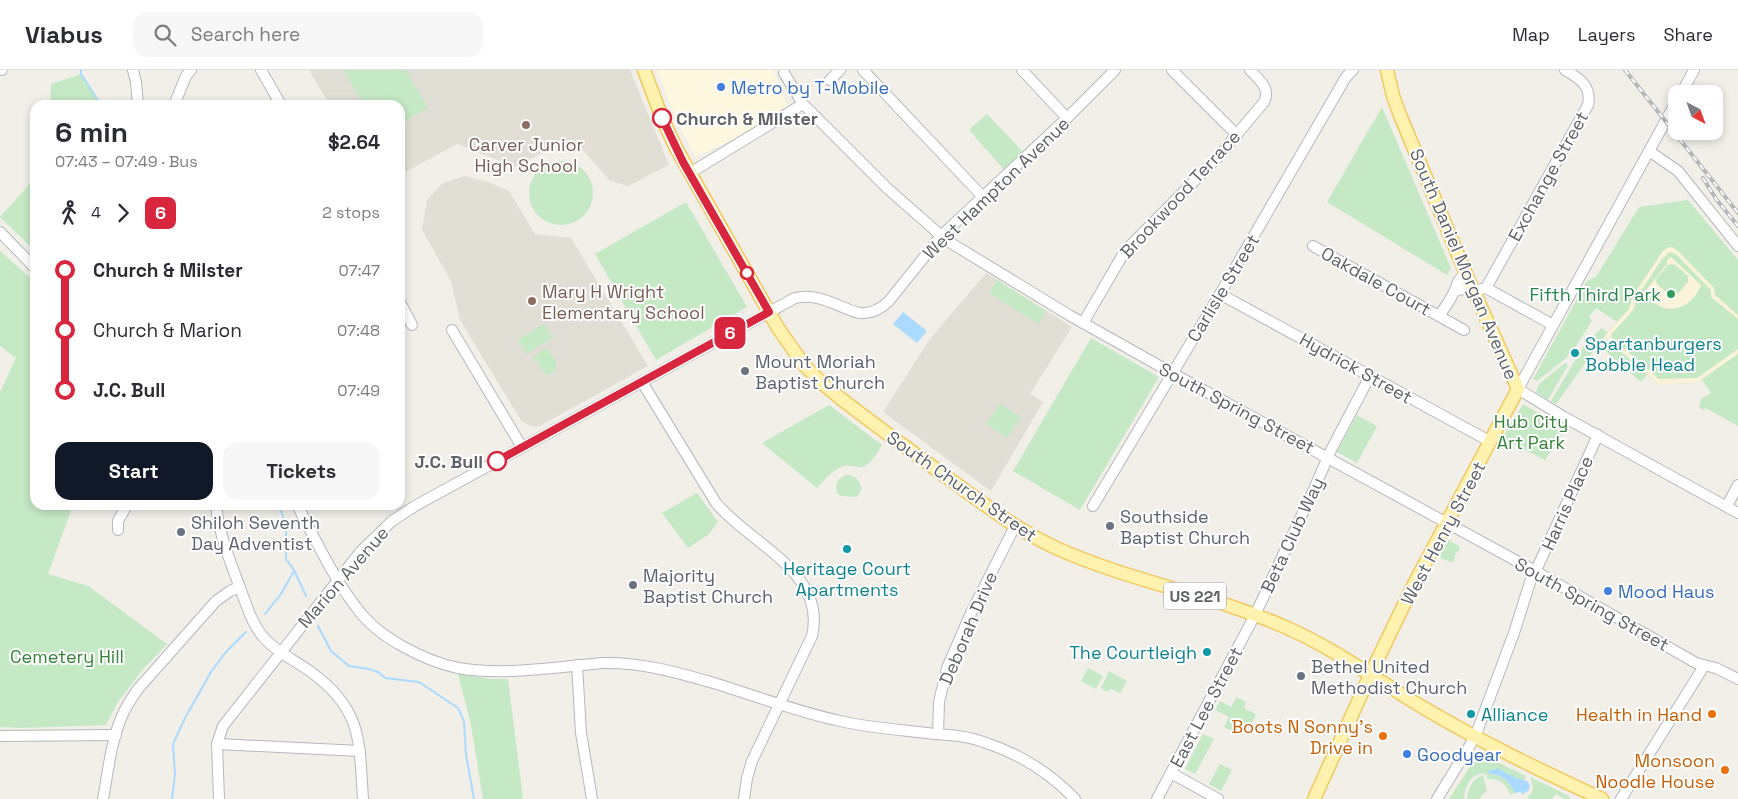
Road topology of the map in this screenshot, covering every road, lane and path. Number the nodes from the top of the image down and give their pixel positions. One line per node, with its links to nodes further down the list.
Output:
1 (133, 70): 18 (street)
2 (191, 70): 19 (street)
3 (260, 70): 20 (street)
4 (644, 70): 26 (main road, South Church Street / US 221)
5 (840, 70): 16 (street)
6 (863, 70): 27 (street)
7 (1022, 70): 23 (street)
8 (1115, 70): 23 (street, West Hampton Avenue)
9 (1172, 70): 24 (street)
10 (1250, 70): 24 (street, Brookwood Terrace)
11 (1353, 70): 36 (street, Carlisle Street)
12 (1387, 70): 33 (main road, South Daniel Morgan Avenue)
13 (1564, 70): 34 (street, Exchange Street)
14 (1694, 70): 17 (street)
15 (784, 73): 21 (street, South Spring Street)
16 (830, 80)
17 (1686, 85)
18 (138, 100)
19 (176, 100)
20 (278, 100)
21 (803, 104): 26 (street); 29 (street, South Spring Street)
22 (1668, 117): 25 (street, West Henry Street)
23 (1067, 118): 27 (street, West Hampton Avenue)
24 (1237, 135): 40 (street, Brookwood Terrace)
25 (1649, 151): 31 (street); 42 (street, West Henry Street)
26 (690, 173): 38 (main road, South Church Street / US 221)
27 (983, 197): 29 (street, West Hampton Avenue)
28 (0, 232): 32 (street)
29 (941, 236): 38 (street, West Hampton Avenue); 40 (street, South Spring Street)
30 (1313, 246): 39 (street, Oakdale Court)
31 (1738, 246)
32 (30, 263)
33 (1466, 274): 34 (main road, South Daniel Morgan Avenue); 35 (street, Oakdale Court)
34 (1480, 289): 35 (street, Oakdale Court); 42 (street); 48 (main road, South Daniel Morgan Avenue)
35 (1455, 291): 39 (street, Oakdale Court)
36 (1220, 294): 45 (street, Carlisle Street); 46 (street, Hydrick Street)
37 (405, 312): 41 (street)
38 (769, 312): 47 (street, Marion Avenue); 61 (main road, South Church Street / US 221)
39 (1439, 316): 44 (street, Oakdale Court)
40 (1083, 323): 45 (street, South Spring Street)
41 (412, 325)
42 (1553, 325): 48 (street, West Henry Street)
43 (452, 330): 51 (street)
44 (1464, 330)
45 (1172, 373): 52 (street, South Spring Street); 54 (street, Carlisle Street)
46 (1370, 376): 50 (street, Hydrick Street); 52 (street, Beta Club Way)
47 (642, 382): 51 (street, Marion Avenue); 72 (street)
48 (1518, 389): 49 (street, South Daniel Morgan Avenue); 50 (main road, West Henry Street)
49 (1598, 435): 55 (street, South Daniel Morgan Avenue); 63 (street, Harris Place)
50 (1491, 442): 60 (main road, West Henry Street)
51 (522, 447): 64 (street, Marion Avenue)
52 (1328, 457): 60 (street, South Spring Street); 66 (street, Beta Club Way)
53 (1738, 485): 55 (street)
54 (1093, 506)
55 (1726, 506): 59 (street, South Daniel Morgan Avenue)
56 (124, 510): 62 (street)
57 (217, 510): 65 (street)
58 (300, 510): 64 (street)
59 (1738, 513)
60 (1446, 522): 63 (street, South Spring Street); 70 (main road, West Henry Street)
61 (1015, 526): 66 (main road, South Church Street / US 221); 73 (street, Deborah Drive)
62 (118, 530)
63 (1535, 571): 69 (street, South Spring Street); 76 (street, Harris Place)
64 (337, 580): 67 (street, Marion Avenue); 68 (street)
65 (240, 587): 67 (street); 74 (street)
66 (1255, 615): 70 (main road, South Church Street / US 221); 79 (street, East Lee Street)
67 (280, 652): 77 (street, Marion Avenue); 78 (street)
68 (577, 665): 72 (street); 83 (street)
69 (1704, 666): 71 (street, South Spring Street); 91 (street)
70 (1370, 676): 76 (main road, South Church Street / US 221); 88 (main road, West Henry Street)
71 (1738, 679)
72 (779, 704): 73 (street); 84 (street)
73 (938, 734): 85 (street)
74 (116, 735): 75 (street); 80 (street)
75 (0, 736)
76 (1475, 737): 89 (street, Harris Place); 90 (main road, South Church Street / US 221)
77 (217, 744): 78 (street); 81 (street, Marion Avenue)
78 (360, 751): 82 (street)
79 (1171, 773): 86 (street, East Lee Street); 87 (street)
80 (103, 799)
81 (219, 799)
82 (363, 799)
83 (592, 799)
84 (744, 799)
85 (1075, 799)
86 (1157, 799)
87 (1218, 799)
88 (1314, 799)
89 (1437, 799)
90 (1602, 799)
91 (1622, 799)

